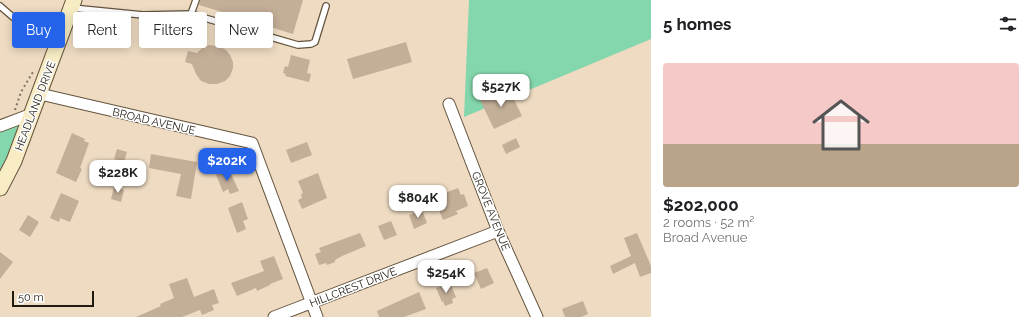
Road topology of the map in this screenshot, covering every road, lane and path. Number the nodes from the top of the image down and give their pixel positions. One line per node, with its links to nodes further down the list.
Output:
1 (196, 0): 5 (lane)
2 (73, 4): 6 (lane); 9 (main road, HEADLAND DRIVE)
3 (0, 6): 7 (lane)
4 (326, 6): 8 (lane)
5 (192, 12)
6 (139, 14)
7 (12, 16)
8 (207, 19)
9 (65, 25)
10 (56, 48): 11 (main road, HEADLAND DRIVE)
11 (40, 94): 13 (main road, HEADLAND DRIVE); 17 (street, BROAD AVENUE)
12 (449, 104): 16 (street, GROVE AVENUE)
13 (32, 114): 14 (street); 15 (main road, HEADLAND DRIVE)
14 (0, 126)
15 (0, 188)
16 (498, 231): 17 (street, HILLCREST DRIVE); 20 (street, GROVE AVENUE)
17 (311, 303): 18 (street, HILLCREST DRIVE); 19 (street, BROAD AVENUE)
18 (274, 317)
19 (317, 317)
20 (537, 317)

